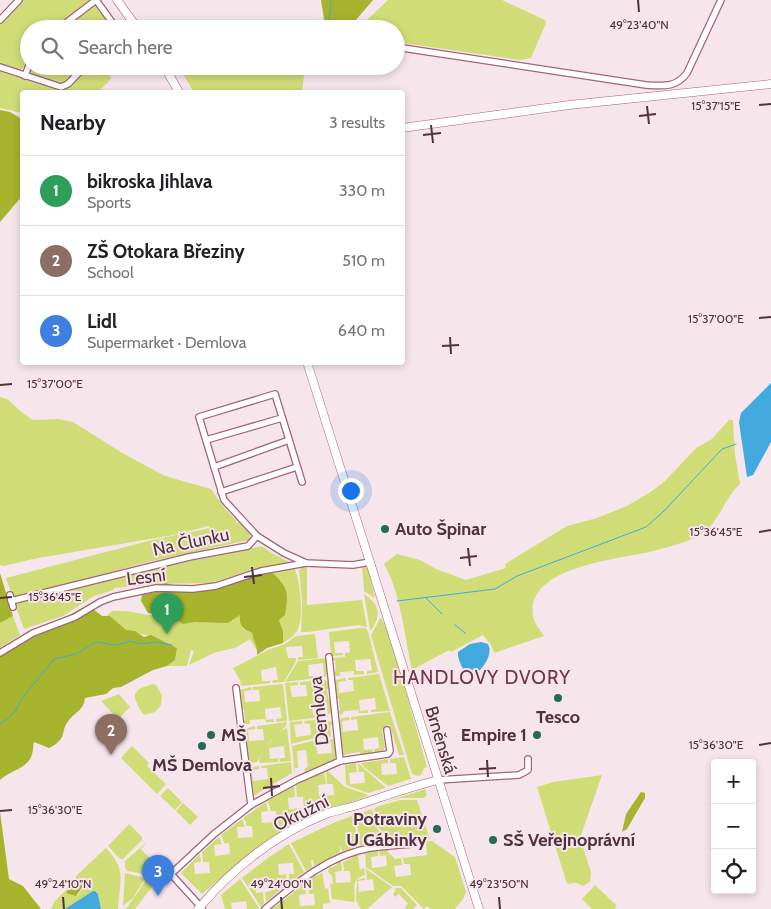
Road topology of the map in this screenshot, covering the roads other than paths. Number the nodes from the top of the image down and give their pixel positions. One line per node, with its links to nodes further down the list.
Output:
1 (18, 0): 5 (street)
2 (96, 0): 6 (street); 7 (street)
3 (117, 0): 8 (main road)
4 (721, 0): 9 (street)
5 (0, 20)
6 (70, 20)
7 (110, 20)
8 (131, 20)
9 (405, 48)
10 (0, 67): 11 (street)
11 (20, 74)
12 (76, 75): 14 (street)
13 (170, 75): 16 (main road)
14 (25, 76)
15 (771, 84): 17 (main road)
16 (179, 90)
17 (405, 128)
18 (308, 365): 28 (main road, Brněnská)
19 (282, 418): 20 (street); 20 (street); 21 (street)
20 (206, 440): 22 (street)
21 (289, 440): 22 (street); 23 (street)
22 (214, 467): 25 (street)
23 (297, 467): 24 (street); 25 (street)
24 (302, 482)
25 (221, 492): 26 (street)
26 (257, 536): 27 (street); 29 (street, Na Člunku)
27 (306, 562): 28 (street); 30 (street, Lesní)
28 (370, 562): 36 (main road, Brněnská)
29 (11, 601)
30 (0, 653)
31 (328, 657): 35 (street, Demlova)
32 (236, 688): 37 (street)
33 (387, 730): 35 (street, Demlova)
34 (528, 759): 36 (street)
35 (340, 761): 37 (street, Demlova)
36 (438, 780): 41 (main road, Okružní); 43 (main road, Brněnská)
37 (251, 805): 40 (street, Demlova)
38 (419, 843): 42 (street)
39 (166, 868): 40 (street)
40 (172, 874): 41 (street)
41 (200, 908)
42 (265, 909)
43 (479, 909)

